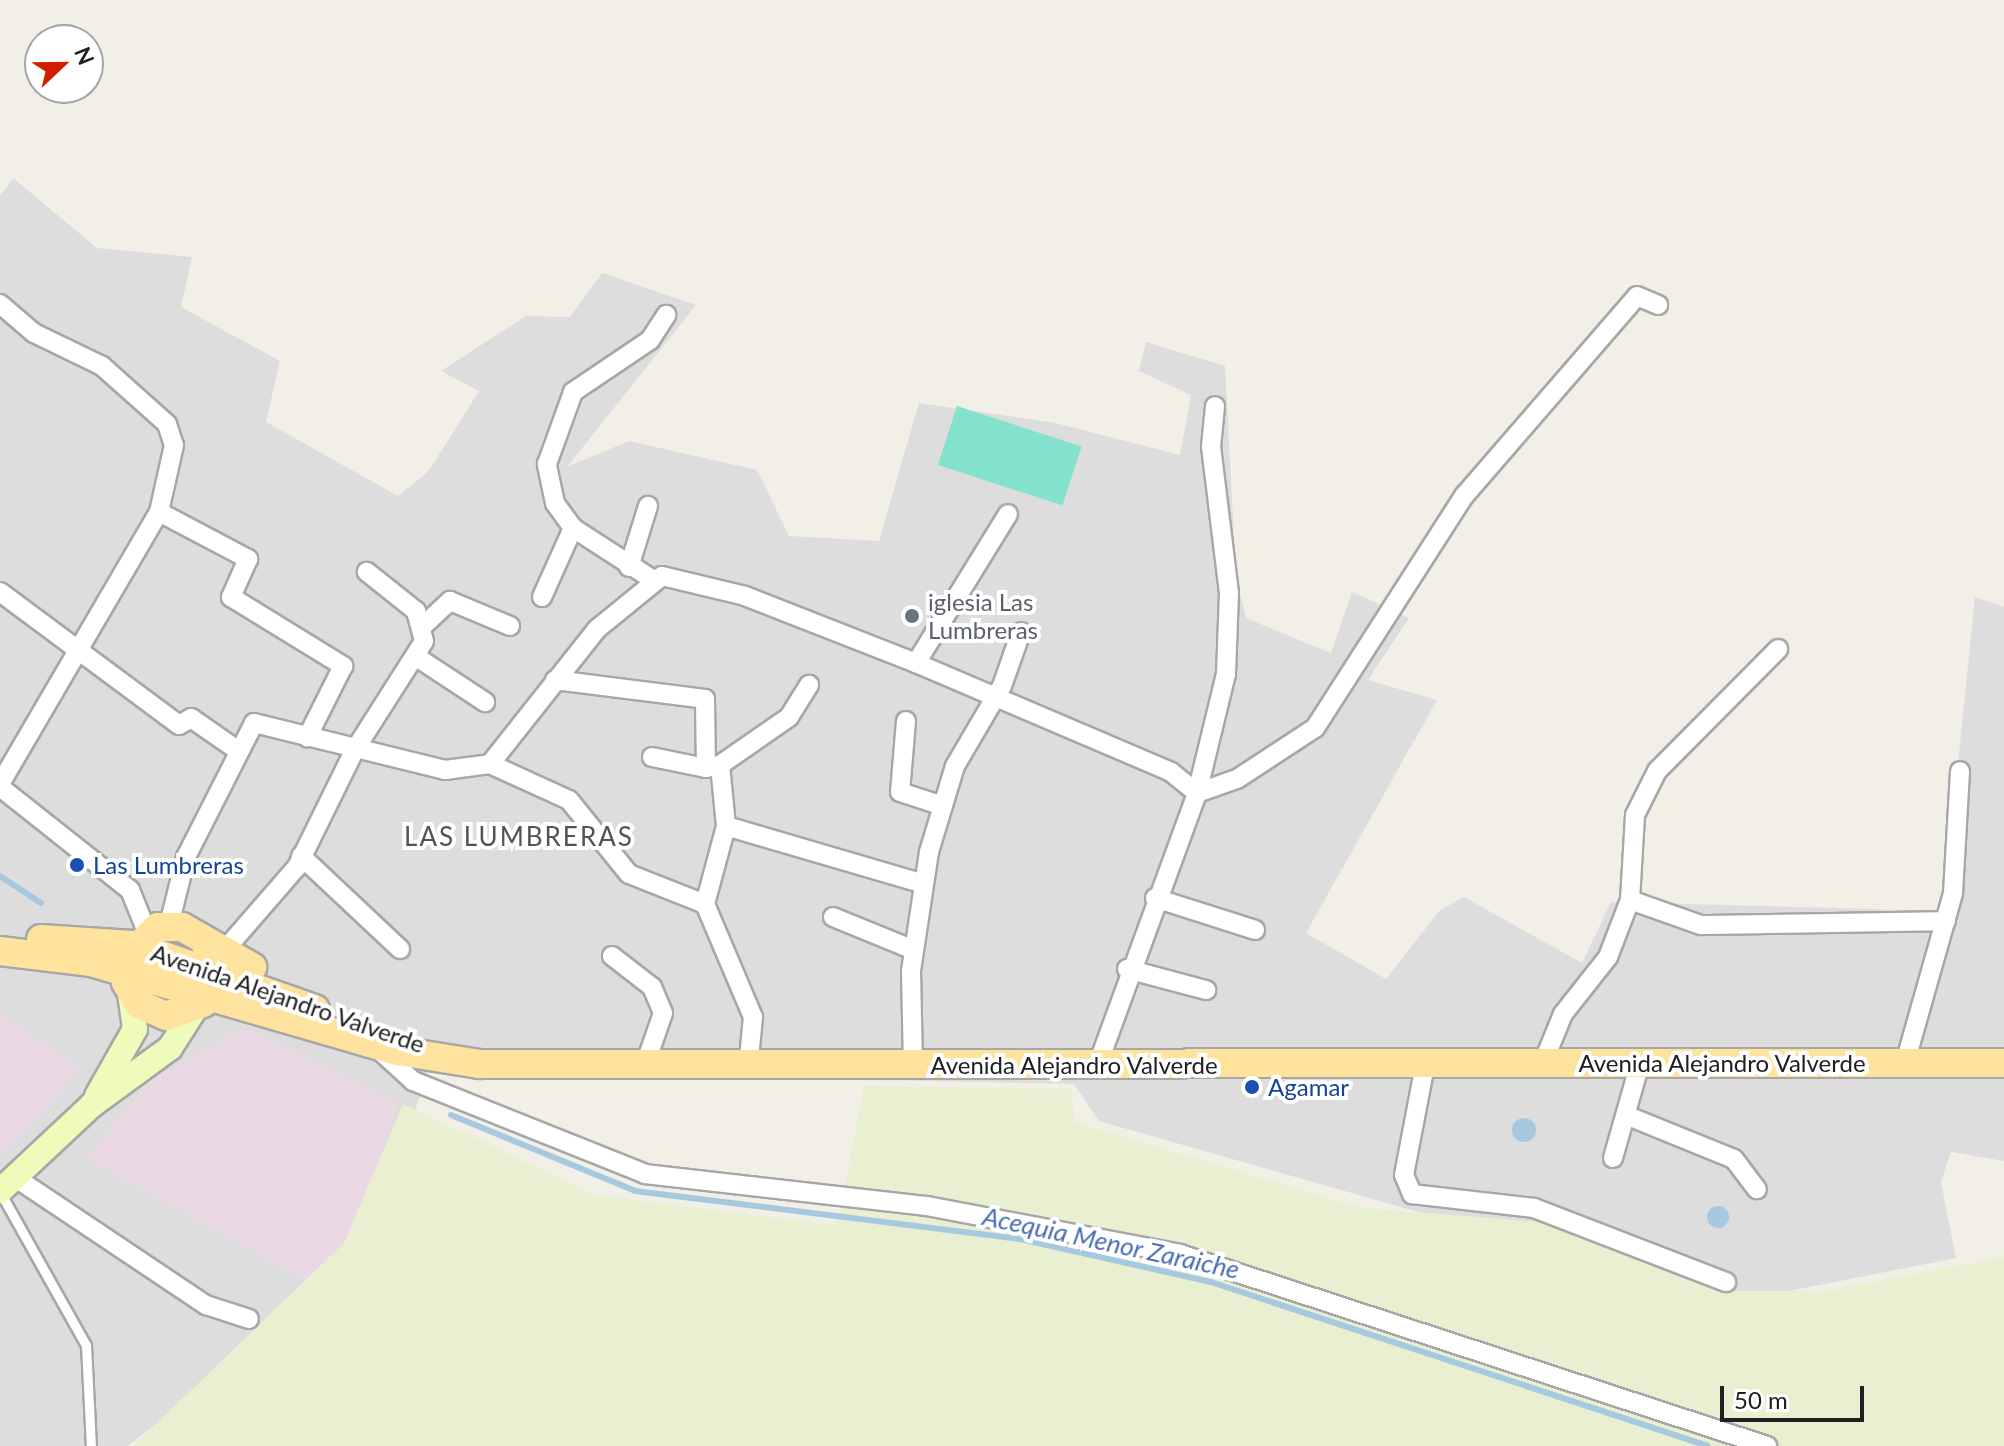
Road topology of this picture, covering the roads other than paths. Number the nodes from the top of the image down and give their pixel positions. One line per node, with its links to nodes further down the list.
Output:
1 (0, 304): 6 (street)
2 (1658, 305): 34 (street)
3 (666, 315): 8 (street)
4 (1215, 406): 34 (street)
5 (648, 506): 9 (street)
6 (159, 512): 18 (street); 26 (street)
7 (1008, 514): 20 (street)
8 (573, 528): 9 (street); 13 (street)
9 (629, 567): 11 (street)
10 (367, 572): 14 (street)
11 (655, 581): 20 (street); 21 (street)
12 (0, 592): 18 (street)
13 (542, 597)
14 (423, 626): 15 (street); 19 (street)
15 (510, 626)
16 (1021, 632): 23 (street)
17 (1778, 649): 40 (street)
18 (77, 655): 27 (street); 33 (street)
19 (415, 656): 24 (street); 28 (street)
20 (916, 663): 23 (street)
21 (555, 680): 30 (street); 31 (street)
22 (809, 685): 31 (street)
23 (990, 695): 34 (street); 35 (street)
24 (485, 702)
25 (906, 721): 35 (street)
26 (307, 738): 27 (street); 28 (street)
27 (237, 750): 49 (street)
28 (354, 751): 30 (street); 37 (street)
29 (652, 757): 31 (street)
30 (490, 764): 41 (street)
31 (713, 766): 36 (street)
32 (1960, 771): 43 (street)
33 (0, 785): 49 (street)
34 (1197, 793): 39 (street)
35 (943, 806): 38 (street)
36 (726, 826): 38 (street); 41 (street)
37 (301, 856): 46 (street); 52 (street)
38 (924, 884): 47 (street)
39 (1155, 898): 44 (street); 51 (street)
40 (1630, 900): 43 (street); 55 (street)
41 (705, 904): 64 (street)
42 (833, 917): 47 (street)
43 (1946, 921): 57 (street)
44 (1255, 930)
45 (0, 943): 49 (main road, Avenida Alejandro Valverde)
46 (400, 949)
47 (914, 950): 62 (street)
48 (0, 951): 49 (main road, Avenida Alejandro Valverde)
49 (141, 953): 52 (main road, Avenida Alejandro Valverde); 52 (main road); 65 (main road)
50 (612, 956): 63 (street)
51 (1127, 969): 53 (street); 60 (street)
52 (209, 973): 54 (main road, Avenida Alejandro Valverde); 59 (main road, Avenida Alejandro Valverde); 65 (main road)
53 (1206, 990)
54 (372, 1043): 59 (main road, Avenida Alejandro Valverde); 73 (street)
55 (1543, 1063): 56 (main road, Avenida Alejandro Valverde); 61 (main road, Avenida Alejandro Valverde)
56 (1640, 1063): 57 (main road, Avenida Alejandro Valverde); 66 (street)
57 (1905, 1063): 58 (main road, Avenida Alejandro Valverde)
58 (2004, 1063)
59 (479, 1064): 63 (main road, Avenida Alejandro Valverde)
60 (1098, 1064): 61 (main road, Avenida Alejandro Valverde); 62 (main road, Avenida Alejandro Valverde)
61 (1425, 1065): 70 (street)
62 (913, 1066): 64 (main road, Avenida Alejandro Valverde)
63 (644, 1068): 64 (main road, Avenida Alejandro Valverde)
64 (748, 1068)
65 (92, 1105): 68 (main road)
66 (1628, 1116): 67 (street); 69 (street)
67 (1613, 1158)
68 (5, 1187): 71 (street); 72 (lane)
69 (1757, 1189)
70 (1726, 1282)
71 (249, 1319)
72 (91, 1446)
73 (1767, 1446)

